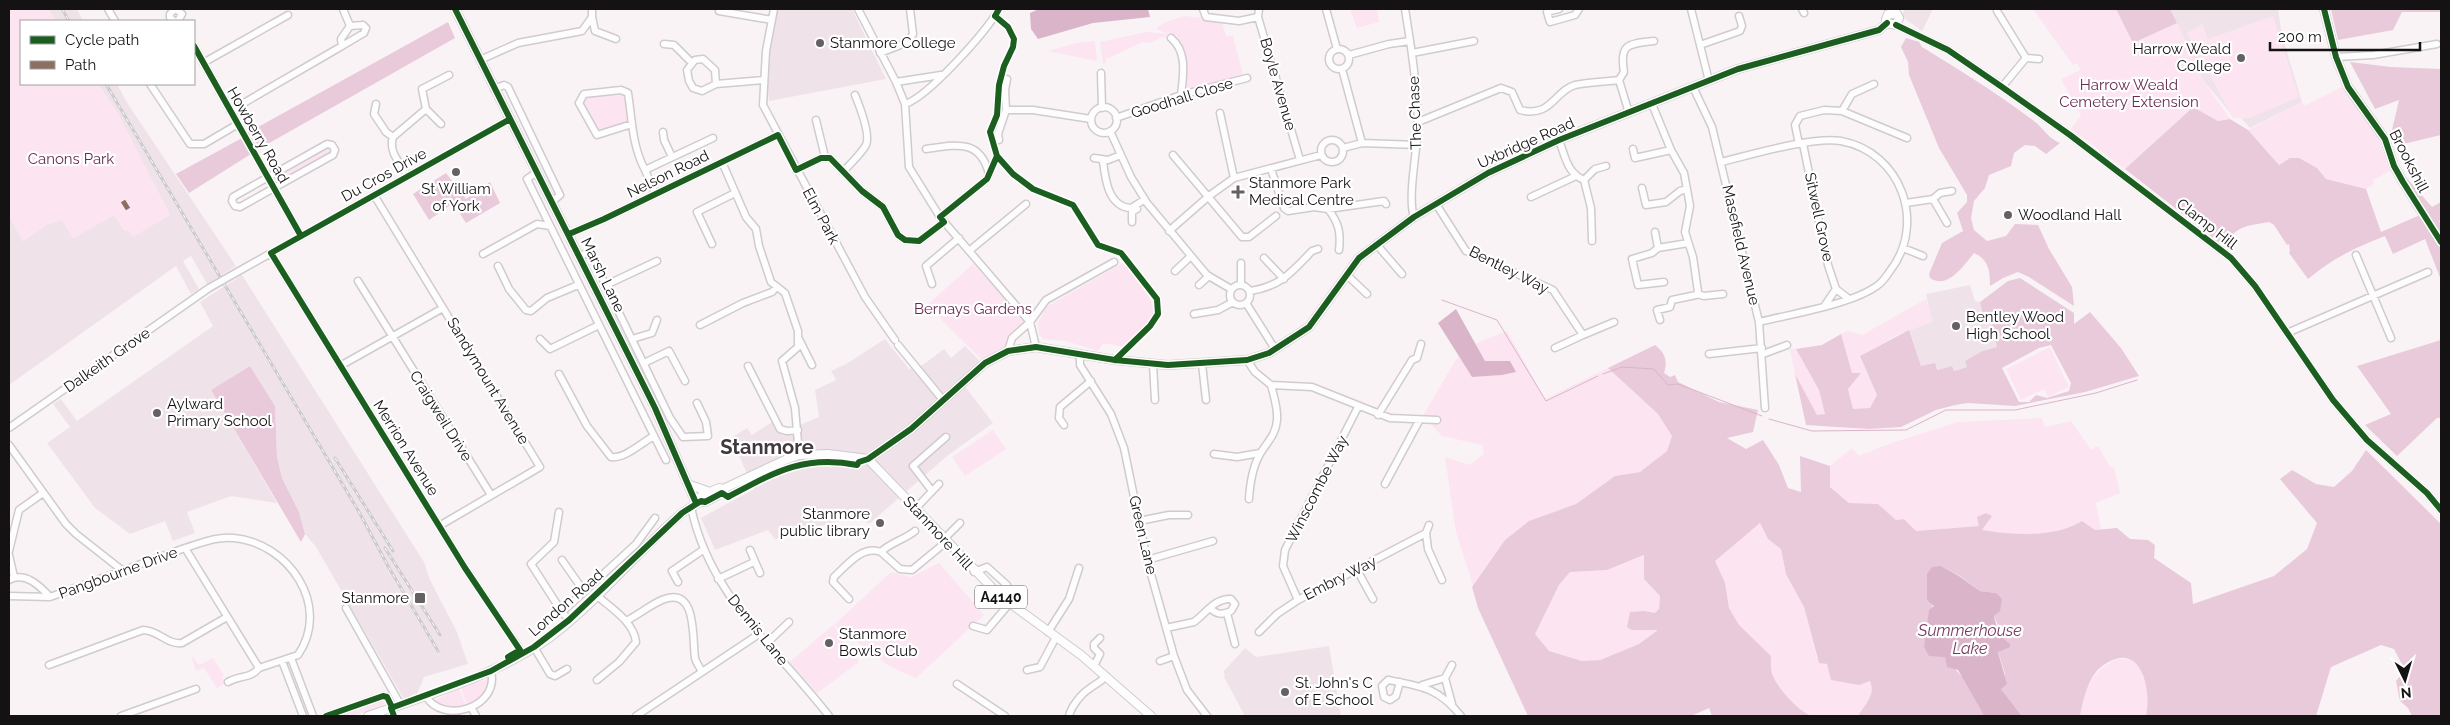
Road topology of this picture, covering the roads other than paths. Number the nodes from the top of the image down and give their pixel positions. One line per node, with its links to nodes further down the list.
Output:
1 (108, 9): 26 (street)
2 (178, 9): 27 (street)
3 (343, 9): 30 (street)
4 (455, 9): 50 (main road, Marsh Lane)
5 (592, 9): 24 (street)
6 (719, 9): 28 (street)
7 (774, 9): 28 (street, Elm Park)
8 (858, 9): 44 (street)
9 (910, 9): 44 (street)
10 (999, 9): 56 (street)
11 (1203, 9): 25 (street)
12 (1259, 9): 25 (street, Boyle Avenue)
13 (1326, 9): 43 (street)
14 (1405, 9): 35 (street, The Chase)
15 (1559, 9): 16 (street)
16 (1579, 9)
17 (1691, 9): 40 (street)
18 (2324, 9): 47 (main road, Brookshill)
19 (1887, 11): 20 (main road); 29 (main road)
20 (1899, 11): 29 (main road)
21 (1997, 11): 48 (street)
22 (288, 15): 52 (street)
23 (1739, 16): 40 (street)
24 (592, 17): 31 (street); 32 (street)
25 (1258, 17): 110 (street, Boyle Avenue)
26 (114, 20)
27 (176, 20)
28 (772, 20): 59 (street, Elm Park)
29 (1892, 24): 61 (main road, Uxbridge Road); 66 (street, Clamp Hill)
30 (350, 26): 41 (street); 41 (street)
31 (595, 31): 32 (street); 34 (street)
32 (582, 32): 50 (street)
33 (1171, 38): 70 (street)
34 (616, 39)
35 (1410, 41): 45 (street, The Chase); 46 (street)
36 (1474, 41): 45 (street)
37 (1654, 41): 60 (street)
38 (664, 44): 51 (street)
39 (2437, 44): 47 (street)
40 (1700, 45): 61 (street)
41 (342, 46): 77 (street)
42 (195, 48): 52 (street, Howberry Road)
43 (1336, 49): 46 (street); 53 (street)
44 (880, 53): 62 (street)
45 (1412, 53): 85 (street, The Chase)
46 (1349, 55): 53 (street)
47 (2336, 57): 156 (main road, Brookshill)
48 (2026, 58): 49 (street); 66 (street)
49 (2039, 59)
50 (480, 60): 68 (main road, Marsh Lane)
51 (692, 62): 63 (street); 63 (street)
52 (203, 63): 77 (street, Howberry Road)
53 (1342, 69): 97 (street)
54 (1101, 73): 74 (street)
55 (449, 75): 75 (street)
56 (941, 76): 62 (street); 72 (street)
57 (1247, 78): 70 (street, Goodhall Close)
58 (1007, 79): 76 (street)
59 (764, 80): 63 (street); 91 (street, Elm Park)
60 (1619, 80): 80 (street); 85 (street)
61 (1708, 81): 67 (main road, Uxbridge Road)
62 (896, 82): 72 (street)
63 (716, 84)
64 (1874, 84): 78 (street)
65 (151, 85): 86 (street)
66 (2002, 87): 214 (street, Clamp Hill)
67 (1693, 88): 73 (main road, Uxbridge Road); 113 (street, Masefield Avenue)
68 (494, 89): 82 (main road, Marsh Lane); 140 (street, Marsh Lane)
69 (855, 95): 119 (street)
70 (1181, 95): 81 (street, Goodhall Close)
71 (376, 104): 92 (street)
72 (904, 104): 145 (street)
73 (1652, 104): 80 (main road, Uxbridge Road); 103 (street)
74 (1102, 108): 81 (street); 83 (street)
75 (426, 109): 87 (street); 92 (street)
76 (1006, 110): 83 (street); 95 (street)
77 (230, 111): 86 (street, Howberry Road)
78 (1842, 111): 94 (street); 98 (street, Sitwell Grove)
79 (1220, 113): 123 (street)
80 (1629, 113): 96 (main road, Uxbridge Road)
81 (1116, 118): 89 (street)
82 (510, 119): 118 (main road, Marsh Lane); 120 (street, Du Cros Drive)
83 (1091, 119): 89 (street)
84 (816, 120): 108 (street)
85 (1418, 122): 99 (street, The Chase)
86 (238, 124): 122 (street, Howberry Road)
87 (442, 124)
88 (632, 124): 88 (street); 116 (street)
89 (1110, 131): 106 (street)
90 (663, 132): 107 (street)
91 (778, 135): 112 (street, Nelson Road); 117 (street, Elm Park)
92 (393, 137): 120 (street)
93 (713, 138): 107 (street)
94 (1907, 138)
95 (999, 140)
96 (1559, 140): 121 (street); 139 (main road, Uxbridge Road)
97 (1362, 143): 99 (street); 100 (street)
98 (1801, 144): 113 (street); 136 (street); 193 (street, Sitwell Grove)
99 (1418, 145): 144 (street, The Chase)
100 (1343, 148): 104 (street); 104 (street)
101 (926, 149): 145 (street)
102 (1633, 149): 103 (street)
103 (1671, 150): 127 (street)
104 (1322, 154): 110 (street)
105 (1172, 155): 132 (street)
106 (1121, 156): 111 (street); 135 (street)
107 (672, 157): 116 (street)
108 (825, 157): 117 (street); 119 (street)
109 (1094, 158): 111 (street)
110 (1300, 160): 115 (street)
111 (1103, 161): 135 (street)
112 (722, 162): 129 (street, Nelson Road); 130 (street)
113 (1722, 162): 211 (street, Masefield Avenue)
114 (1606, 166): 124 (street)
115 (1271, 169): 123 (street); 141 (street)
116 (644, 170): 129 (street)
117 (796, 170): 243 (street, Elm Park)
118 (537, 172): 140 (main road, Marsh Lane); 142 (street, Marsh Lane)
119 (843, 172): 145 (street)
120 (408, 176): 131 (street, Du Cros Drive)
121 (1576, 176): 124 (street); 133 (street)
122 (267, 177): 125 (street, Howberry Road); 125 (street); 125 (street)
123 (1234, 178): 132 (street)
124 (1584, 180): 155 (street)
125 (274, 188): 153 (street, Howberry Road)
126 (1642, 188): 127 (street)
127 (1687, 188): 157 (street)
128 (1952, 191): 134 (street)
129 (655, 193): 152 (street, Nelson Road)
130 (735, 193): 158 (street); 190 (street)
131 (374, 195): 153 (street, Du Cros Drive); 205 (street, Sandymount Avenue)
132 (1209, 196): 143 (street); 150 (street)
133 (1531, 197)
134 (1933, 199): 136 (street); 147 (street)
135 (1146, 202): 146 (street); 150 (street)
136 (1906, 203): 161 (street)
137 (1026, 204): 164 (street)
138 (1386, 204): 141 (street)
139 (1436, 204): 144 (main road, Uxbridge Road); 215 (street, Bentley Way)
140 (554, 205): 142 (street); 152 (main road, Marsh Lane)
141 (1328, 209): 163 (street)
142 (545, 215): 148 (street); 149 (street, Marsh Lane)
143 (1276, 216)
144 (1414, 217): 159 (main road, Uxbridge Road)
145 (942, 220): 154 (street)
146 (1132, 222)
147 (1947, 223)
148 (537, 224): 149 (street); 166 (street)
149 (550, 226): 176 (street, Marsh Lane)
150 (1169, 231): 169 (street)
151 (1655, 232): 160 (street)
152 (569, 234): 171 (main road, Marsh Lane)
153 (301, 236): 165 (street, Du Cros Drive)
154 (959, 238): 164 (street); 185 (street)
155 (1592, 241)
156 (2441, 242)
157 (1688, 243): 160 (street); 197 (street)
158 (712, 244)
159 (1377, 245): 179 (street); 180 (main road, Uxbridge Road)
160 (1658, 248): 184 (street)
161 (1903, 248): 168 (street); 201 (street)
162 (1318, 249): 182 (street)
163 (1339, 250)
164 (969, 251): 209 (street)
165 (270, 253): 194 (street, Du Cros Drive, bridge); 235 (street, Merrion Avenue)
166 (483, 254)
167 (2356, 255): 200 (street)
168 (1922, 256)
169 (1190, 257): 177 (street); 181 (street)
170 (1264, 258): 182 (street)
171 (582, 260): 176 (street); 189 (street); 191 (main road, Marsh Lane)
172 (657, 261): 189 (street)
173 (1114, 262): 209 (street)
174 (1241, 263): 186 (street)
175 (498, 266): 187 (street)
176 (571, 270): 187 (street, Marsh Lane)
177 (1175, 271)
178 (2428, 272): 200 (street)
179 (1402, 274)
180 (1347, 275): 196 (street); 225 (main road, Uxbridge Road)
181 (1209, 276): 188 (street); 192 (street)
182 (1284, 279): 195 (street)
183 (358, 281): 216 (street, Craigweil Drive)
184 (1664, 282)
185 (932, 284)
186 (1241, 284): 192 (street); 195 (street)
187 (578, 285): 199 (street, Marsh Lane)
188 (1199, 285)
189 (606, 286): 219 (street)
190 (777, 287): 213 (street); 220 (street)
191 (596, 289): 199 (street); 238 (main road, Marsh Lane)
192 (1232, 289): 202 (street)
193 (1836, 289): 201 (street); 204 (street)
194 (207, 290): 257 (street, Dalkeith Grove)
195 (1250, 291): 203 (street)
196 (1367, 294)
197 (1697, 294): 198 (street); 208 (street)
198 (1723, 294)
199 (584, 295): 212 (street, Marsh Lane)
200 (2374, 296): 214 (street); 217 (street)
201 (1849, 299): 204 (street)
202 (1233, 302): 203 (street); 206 (street)
203 (1246, 303): 225 (street)
204 (1825, 305): 211 (street)
205 (443, 308): 216 (street); 274 (street, Sandymount Avenue)
206 (1194, 314)
207 (657, 320): 219 (street)
208 (1660, 320)
209 (1030, 322): 223 (street); 226 (street)
210 (1614, 322): 215 (street)
211 (1759, 322): 227 (street, Masefield Avenue)
212 (599, 325): 218 (street); 241 (street, Marsh Lane)
213 (700, 325)
214 (2287, 333): 278 (street, Clamp Hill)
215 (1583, 335): 224 (street)
216 (392, 337): 235 (street); 274 (street, Craigweil Drive)
217 (2391, 338)
218 (540, 339)
219 (632, 339): 231 (street)
220 (799, 339): 234 (street); 258 (street)
221 (1421, 344): 250 (street)
222 (1786, 345): 227 (street)
223 (1036, 346): 226 (main road, Uxbridge Road); 228 (main road, Uxbridge Road)
224 (1555, 348)
225 (1275, 349): 230 (main road, Uxbridge Road)
226 (1008, 351): 243 (main road, Uxbridge Road)
227 (1762, 351): 229 (street); 249 (street, Masefield Avenue)
228 (1080, 354): 232 (main road, Uxbridge Road); 240 (street, Green Lane)
229 (1710, 354)
230 (1247, 360): 233 (main road, Uxbridge Road); 242 (street)
231 (644, 363): 239 (street); 252 (street)
232 (1153, 364): 233 (main road, Uxbridge Road); 244 (street)
233 (1202, 364): 245 (street)
234 (812, 365)
235 (340, 366): 285 (street, Merrion Avenue)
236 (748, 366): 258 (street)
237 (559, 374): 259 (street)
238 (639, 376): 241 (street); 248 (main road, Marsh Lane)
239 (685, 381)
240 (1090, 381): 256 (street); 282 (street, Green Lane)
241 (628, 384): 251 (street, Marsh Lane)
242 (1271, 386): 247 (street); 262 (street)
243 (943, 400): 265 (main road, Uxbridge Road)
244 (1155, 400)
245 (1206, 400)
246 (697, 403): 252 (street)
247 (1358, 407): 250 (street); 316 (street, Winscombe Way)
248 (655, 408): 251 (street); 255 (main road, Marsh Lane)
249 (1765, 408)
250 (1378, 414): 254 (street)
251 (643, 415): 259 (street, Marsh Lane)
252 (670, 418): 255 (street)
253 (1437, 420): 254 (street)
254 (1419, 421): 268 (street)
255 (662, 422): 269 (main road, Marsh Lane)
256 (1064, 426)
257 (9, 428)
258 (798, 430): 264 (street)
259 (654, 436): 266 (street, Marsh Lane)
260 (946, 437): 271 (street)
261 (9, 445): 273 (street)
262 (1260, 453): 263 (street); 275 (street)
263 (1214, 454)
264 (799, 455): 265 (main road); 270 (main road)
265 (868, 459): 277 (main road, Stanmore Hill / A4140)
266 (666, 460)
267 (939, 484): 271 (street)
268 (1385, 484)
269 (690, 485): 272 (main road); 276 (main road, Marsh Lane)
270 (723, 489): 272 (main road); 276 (main road)
271 (932, 490): 277 (street)
272 (710, 492): 276 (main road)
273 (43, 493): 294 (street); 302 (street)
274 (491, 495): 285 (street, Sandymount Avenue)
275 (1249, 498)
276 (696, 503): 291 (street, Dennis Lane); 297 (main road, London Road)
277 (915, 509): 288 (main road, Stanmore Hill / A4140)
278 (2441, 510)
279 (559, 512): 320 (street)
280 (1188, 515): 282 (street)
281 (655, 518): 295 (street)
282 (1138, 521): 298 (street, Green Lane)
283 (960, 523): 288 (street)
284 (1429, 525): 287 (street)
285 (439, 526): 336 (street, Merrion Avenue)
286 (915, 531): 293 (street)
287 (1426, 533): 301 (street, Embry Way); 307 (street)
288 (945, 541): 293 (street); 303 (main road, Stanmore Hill / A4140)
289 (1213, 541): 298 (street)
290 (185, 548): 302 (street, Pangbourne Drive); 322 (street); 338 (street, Pangbourne Drive)
291 (703, 550): 306 (street, Dennis Lane); 308 (street)
292 (750, 550): 299 (street)
293 (882, 552): 314 (street)
294 (9, 553): 305 (street)
295 (626, 553): 297 (street); 309 (street)
296 (562, 560): 309 (street)
297 (634, 560): 310 (main road, London Road)
298 (1147, 560): 327 (street, Green Lane)
299 (754, 562): 304 (street); 306 (street)
300 (1079, 568): 328 (street)
301 (1357, 570): 315 (street); 316 (street, Embry Way)
302 (123, 571): 313 (street, Pangbourne Drive)
303 (974, 572): 312 (main road, Stanmore Hill / A4140); 312 (street)
304 (760, 573)
305 (11, 579): 313 (street, Pangbourne Drive)
306 (718, 579): 330 (street, Dennis Lane)
307 (1442, 580)
308 (678, 582)
309 (583, 590): 320 (street)
310 (596, 595): 323 (main road, London Road); 324 (street)
311 (9, 596): 313 (street, Pangbourne Drive)
312 (1000, 596): 317 (main road, Stanmore Hill / A4140)
313 (50, 597)
314 (849, 599)
315 (1373, 599)
316 (1298, 600): 329 (street, Embry Way)
317 (1009, 604): 326 (street); 328 (main road, Stanmore Hill / A4140)
318 (346, 608): 359 (street)
319 (1210, 608): 321 (street); 321 (street); 327 (street)
320 (562, 612): 323 (street)
321 (1227, 613): 334 (street)
322 (227, 617): 341 (street); 344 (street)
323 (569, 620): 335 (main road, London Road)
324 (626, 621): 348 (street); 351 (street)
325 (789, 622): 333 (street)
326 (973, 626)
327 (1166, 628): 337 (street, Green Lane)
328 (1048, 632): 331 (main road, Stanmore Hill / A4140)
329 (1259, 632)
330 (759, 634): 333 (street, Dennis Lane); 348 (street)
331 (1056, 637): 342 (main road, Stanmore Hill / A4140); 346 (street)
332 (1100, 638): 342 (street)
333 (767, 643): 370 (street, Dennis Lane)
334 (1235, 644)
335 (534, 647): 336 (main road, London Road); 345 (street)
336 (523, 654): 347 (main road, London Road)
337 (1174, 656): 340 (street); 374 (street, Green Lane)
338 (291, 658): 339 (street); 364 (street)
339 (282, 661): 344 (street); 363 (street)
340 (1160, 661)
341 (49, 665)
342 (1094, 666): 349 (main road, Stanmore Hill / A4140)
343 (1452, 666): 350 (street)
344 (259, 668): 352 (street)
345 (567, 669)
346 (1027, 670)
347 (490, 671): 357 (main road, London Road); 360 (street)
348 (702, 672): 369 (street)
349 (1106, 676): 372 (street); 373 (main road, Stanmore Hill / A4140)
350 (1445, 678): 355 (street); 358 (street)
351 (597, 680)
352 (228, 682)
353 (1400, 682): 355 (street)
354 (957, 684): 371 (street)
355 (1422, 685): 358 (street)
356 (196, 689): 362 (street)
357 (426, 696): 359 (main road, London Road); 361 (street)
358 (1452, 704): 375 (street)
359 (394, 707): 365 (street); 366 (main road, London Road); 367 (street)
360 (472, 709): 361 (street); 368 (street)
361 (465, 714)
362 (121, 716)
363 (303, 716)
364 (313, 716)
365 (326, 716)
366 (368, 716)
367 (394, 716)
368 (476, 716)
369 (636, 716)
370 (829, 716)
371 (1005, 716)
372 (1069, 716)
373 (1151, 716)
374 (1207, 716)
375 (1461, 716)

